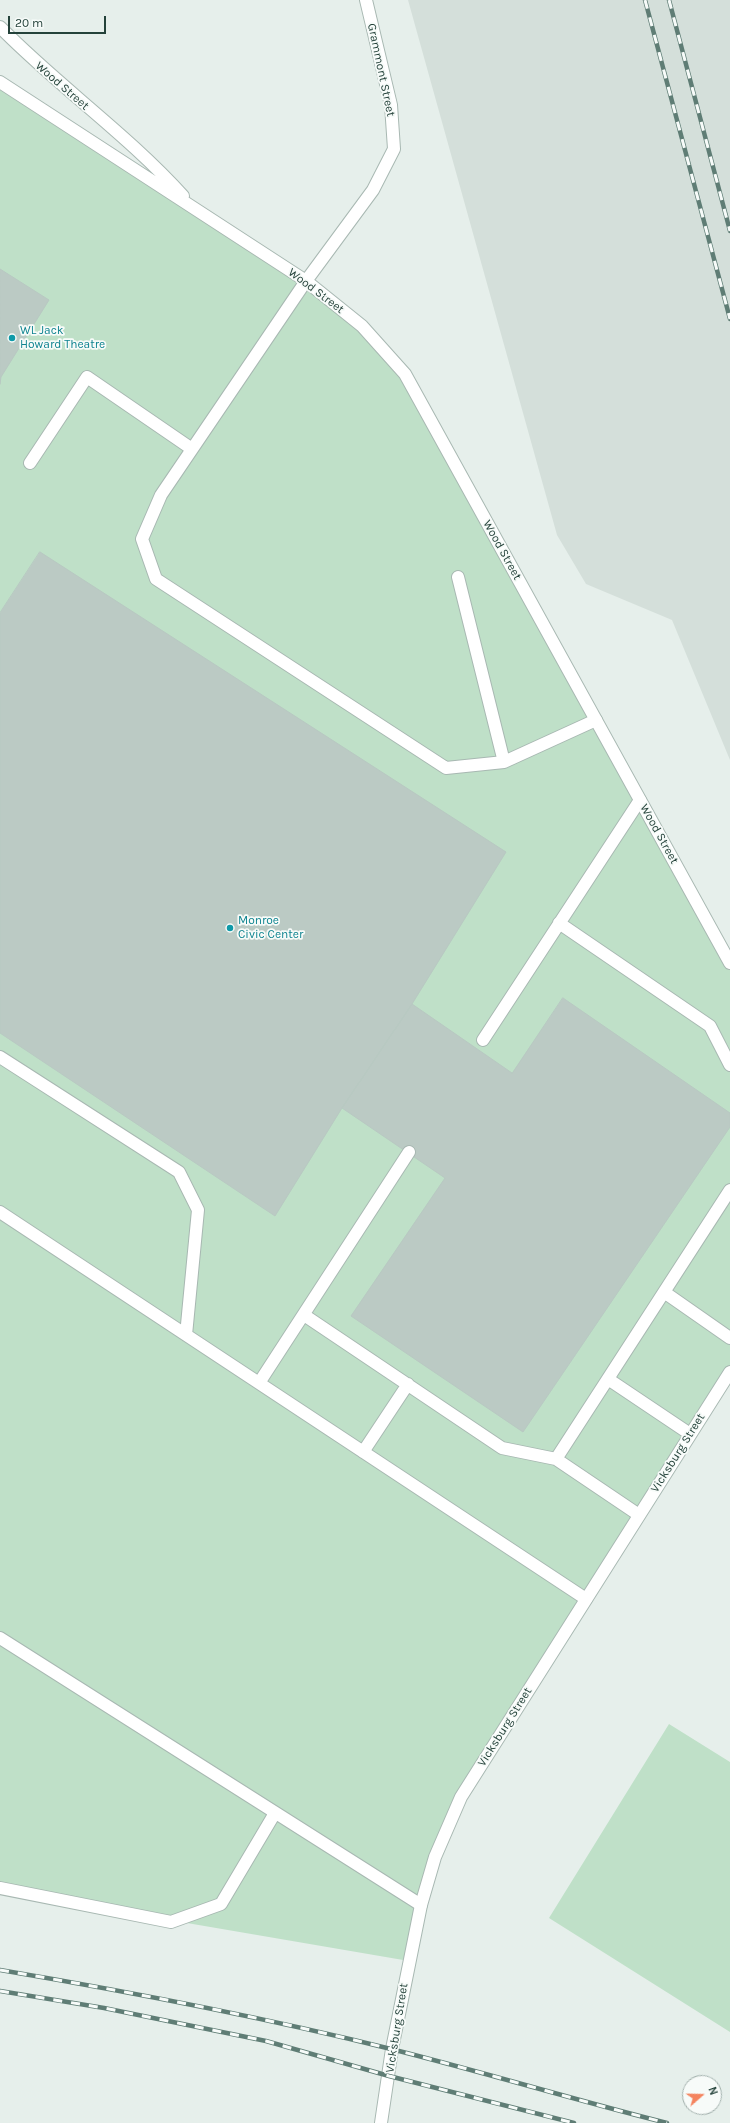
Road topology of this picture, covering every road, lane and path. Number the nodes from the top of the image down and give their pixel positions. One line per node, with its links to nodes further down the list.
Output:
1 (366, 0): 5 (street, Grammont Street)
2 (0, 27): 4 (street, Wood Street)
3 (0, 82): 4 (street, Wood Street)
4 (194, 208): 5 (street, Wood Street)
5 (306, 281): 6 (street, Grammont Street); 9 (street, Wood Street)
6 (192, 449): 7 (street); 10 (street, Grammont Street)
7 (30, 463)
8 (458, 577): 10 (street)
9 (596, 720): 10 (street, Grammont Street); 11 (street, Wood Street)
10 (504, 762)
11 (640, 800): 12 (street); 13 (street, Wood Street)
12 (560, 923): 14 (street); 16 (street)
13 (730, 962)
14 (484, 1040)
15 (0, 1057): 22 (street)
16 (730, 1066)
17 (409, 1152): 21 (street)
18 (730, 1190): 20 (street)
19 (0, 1212): 22 (street)
20 (664, 1292): 23 (street); 25 (street)
21 (304, 1315): 26 (street); 27 (street)
22 (186, 1335): 26 (street)
23 (730, 1338)
24 (730, 1372): 28 (street, Vicksburg Street)
25 (608, 1379): 28 (street); 30 (street)
26 (259, 1383): 29 (street)
27 (408, 1384): 29 (street); 30 (street)
28 (690, 1434): 31 (street, Vicksburg Street)
29 (364, 1452): 32 (street)
30 (556, 1459): 31 (street)
31 (640, 1514): 32 (street, Vicksburg Street)
32 (586, 1599): 36 (street, Vicksburg Street)
33 (0, 1638): 34 (street)
34 (275, 1813): 35 (street); 36 (street)
35 (0, 1888)
36 (421, 1905): 37 (street, Vicksburg Street)
37 (380, 2123)

